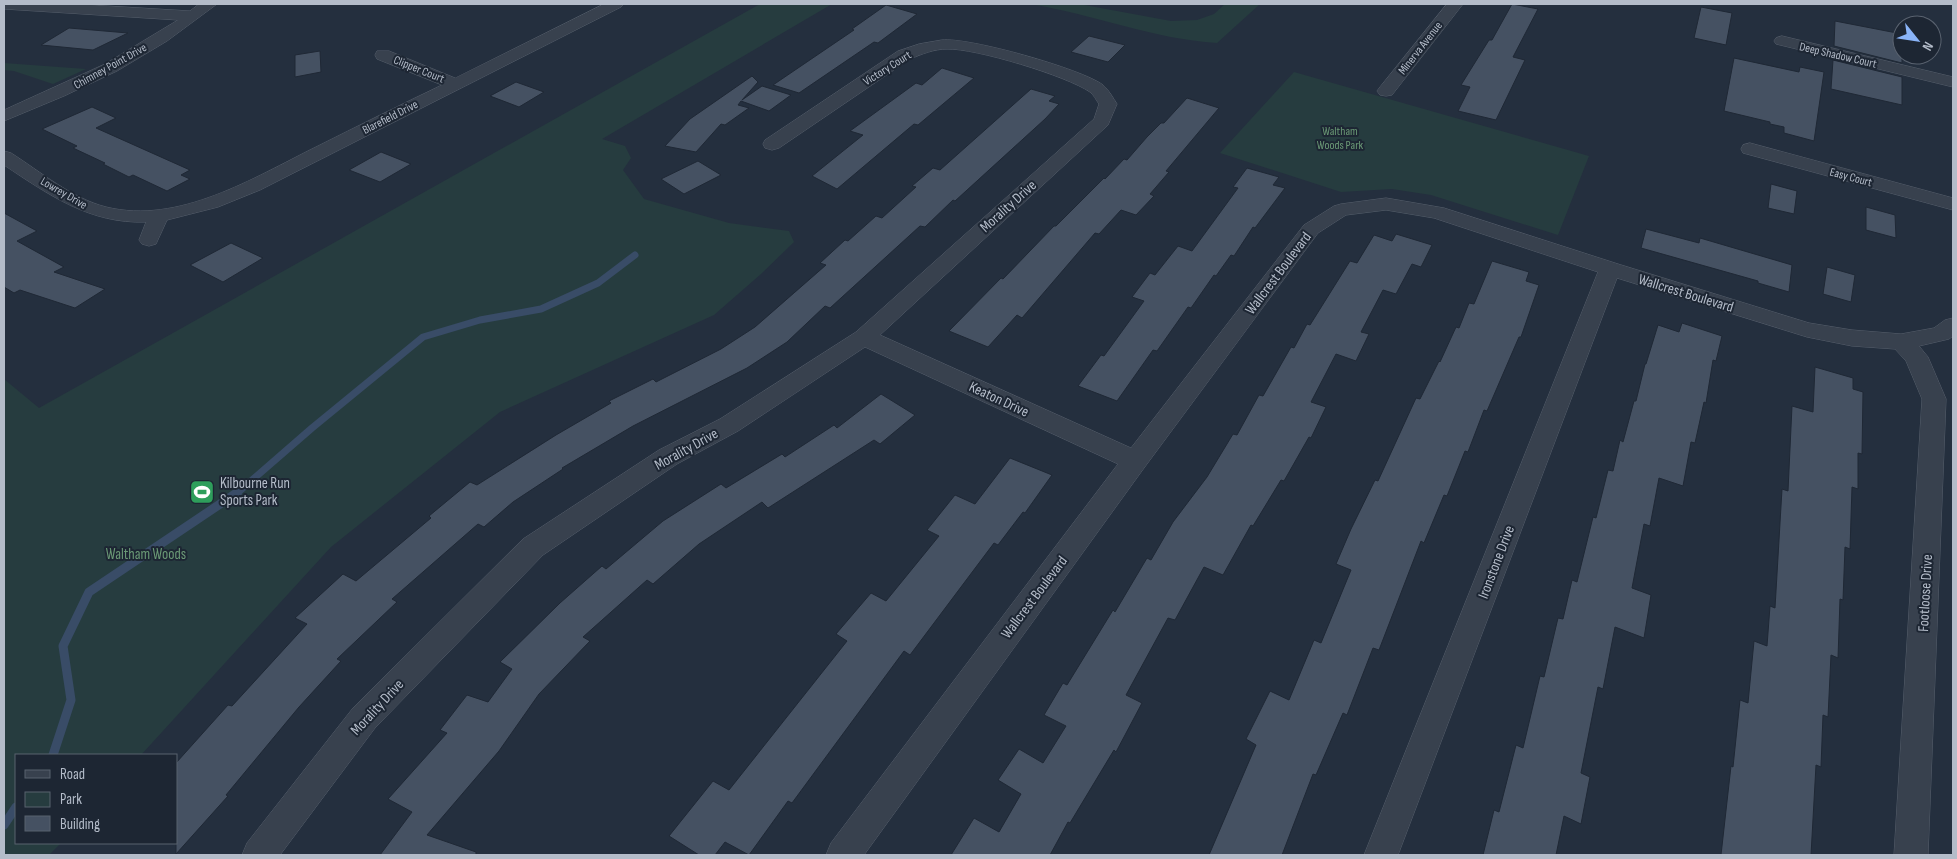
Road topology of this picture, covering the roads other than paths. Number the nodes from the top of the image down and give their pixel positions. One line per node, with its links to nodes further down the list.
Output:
1 (4, 4): 5 (street)
2 (209, 4): 5 (street, Chimney Point Drive)
3 (616, 4): 10 (street, Blarefield Drive)
4 (1455, 4): 11 (street, Minerva Avenue)
5 (194, 16): 12 (street, Chimney Point Drive)
6 (1782, 41): 9 (street, Deep Shadow Court)
7 (384, 54): 10 (street, Clipper Court)
8 (1073, 78): 13 (street, Victory Court); 21 (street, Morality Drive)
9 (1953, 82)
10 (455, 84): 17 (street, Blarefield Drive)
11 (1386, 91)
12 (4, 116)
13 (772, 144)
14 (1750, 149): 16 (street, Easy Court)
15 (4, 157): 17 (street, Lowrey Drive)
16 (1953, 204)
17 (158, 217): 18 (street)
18 (149, 240)
19 (1610, 269): 22 (street, Wallcrest Boulevard); 23 (street, Wallcrest Boulevard); 26 (street, Ironstone Drive)
20 (1953, 325): 22 (street, Wallcrest Boulevard)
21 (864, 337): 23 (street, Keaton Drive); 24 (street, Morality Drive)
22 (1901, 342): 27 (street, Footloose Drive)
23 (1135, 461): 25 (street, Wallcrest Boulevard)
24 (259, 855)
25 (842, 855)
26 (1381, 855)
27 (1911, 855)

